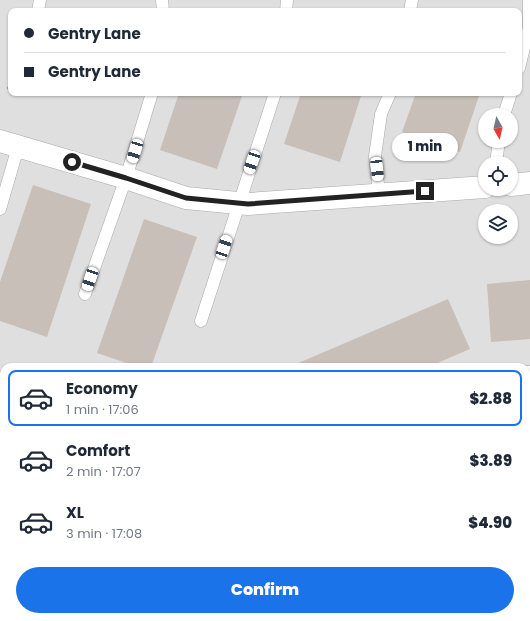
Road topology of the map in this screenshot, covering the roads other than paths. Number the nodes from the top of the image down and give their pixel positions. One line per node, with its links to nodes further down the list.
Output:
1 (529, 0): 2 (lane)
2 (522, 56)
3 (151, 96): 9 (lane)
4 (274, 96): 14 (lane)
5 (389, 96): 13 (lane)
6 (510, 96): 7 (lane)
7 (506, 108)
8 (9, 144): 9 (street); 15 (lane)
9 (126, 178): 14 (street); 16 (lane)
10 (530, 183): 11 (street)
11 (518, 184)
12 (478, 187): 13 (street)
13 (380, 194): 14 (street)
14 (238, 203): 17 (lane)
15 (0, 209)
16 (85, 294)
17 (201, 320)

